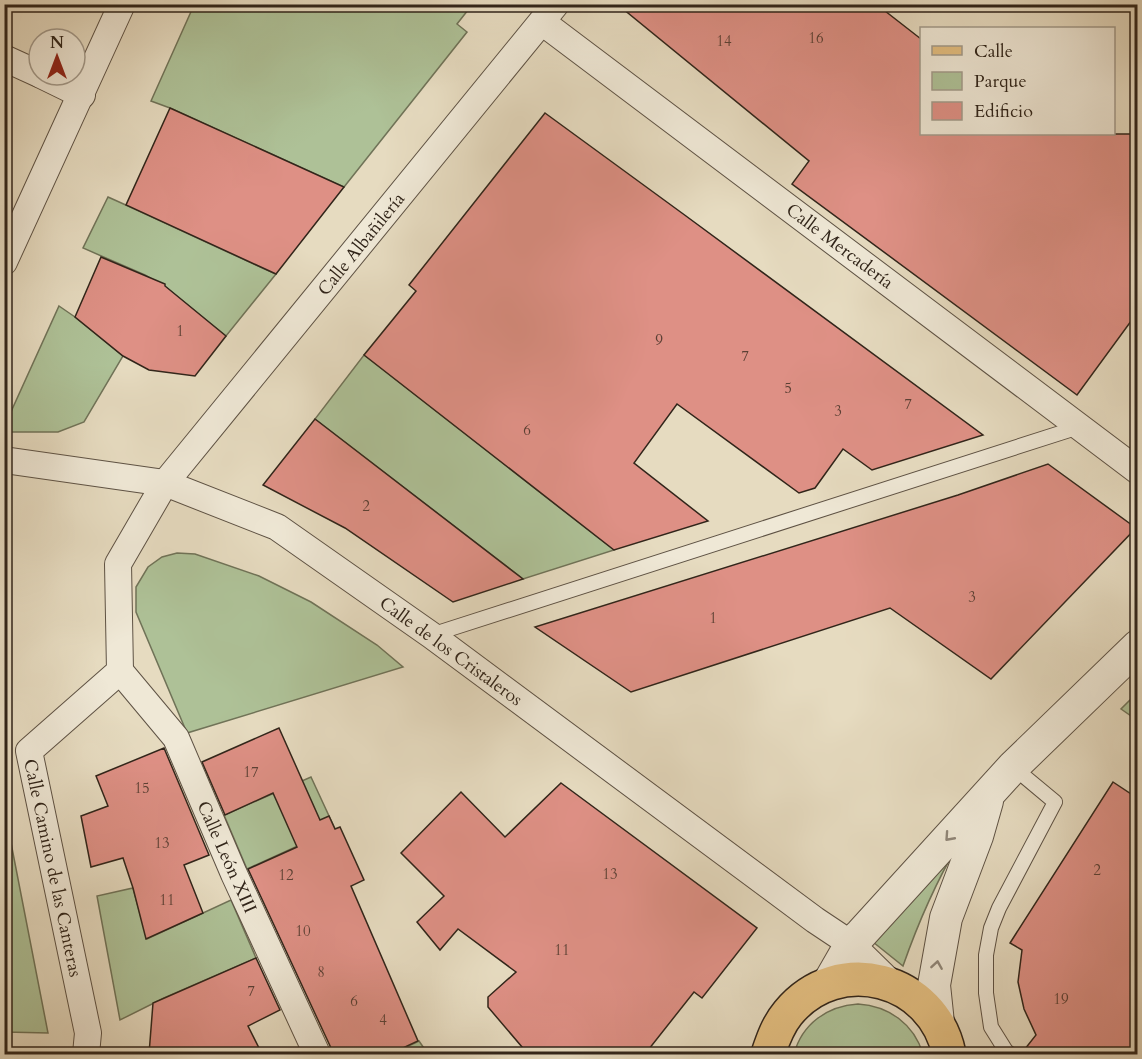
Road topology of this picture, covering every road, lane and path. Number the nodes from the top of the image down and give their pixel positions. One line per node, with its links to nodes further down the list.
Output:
1 (122, 4): 6 (street)
2 (549, 13): 8 (street, Calle Mercadería); 11 (street, Calle Albañilería)
3 (4, 58): 4 (street)
4 (27, 69)
5 (65, 87): 6 (street)
6 (82, 95): 7 (street)
7 (4, 262)
8 (1080, 427): 10 (street, Calle Mercadería); 12 (lane)
9 (4, 460): 11 (street, Calle de los Cristaleros)
10 (1137, 471)
11 (165, 483): 12 (street, Calle de los Cristaleros); 14 (street)
12 (431, 635): 17 (street, Calle de los Cristaleros)
13 (1137, 646): 15 (street)
14 (120, 671): 22 (street, Calle Camino de las Canteras); 23 (street, Calle León XIII)
15 (1013, 767): 16 (street); 25 (lane)
16 (988, 794): 17 (street, one-way to 17); 20 (street, one-way to 16)
17 (851, 944): 18 (street); 19 (street, Calle de los Cristaleros)
18 (828, 984): 19 (main road); 21 (main road)
19 (895, 987): 20 (main road)
20 (938, 1023): 24 (main road)
21 (764, 1051)
22 (86, 1054)
23 (317, 1054)
24 (949, 1054)
25 (1010, 1054)

